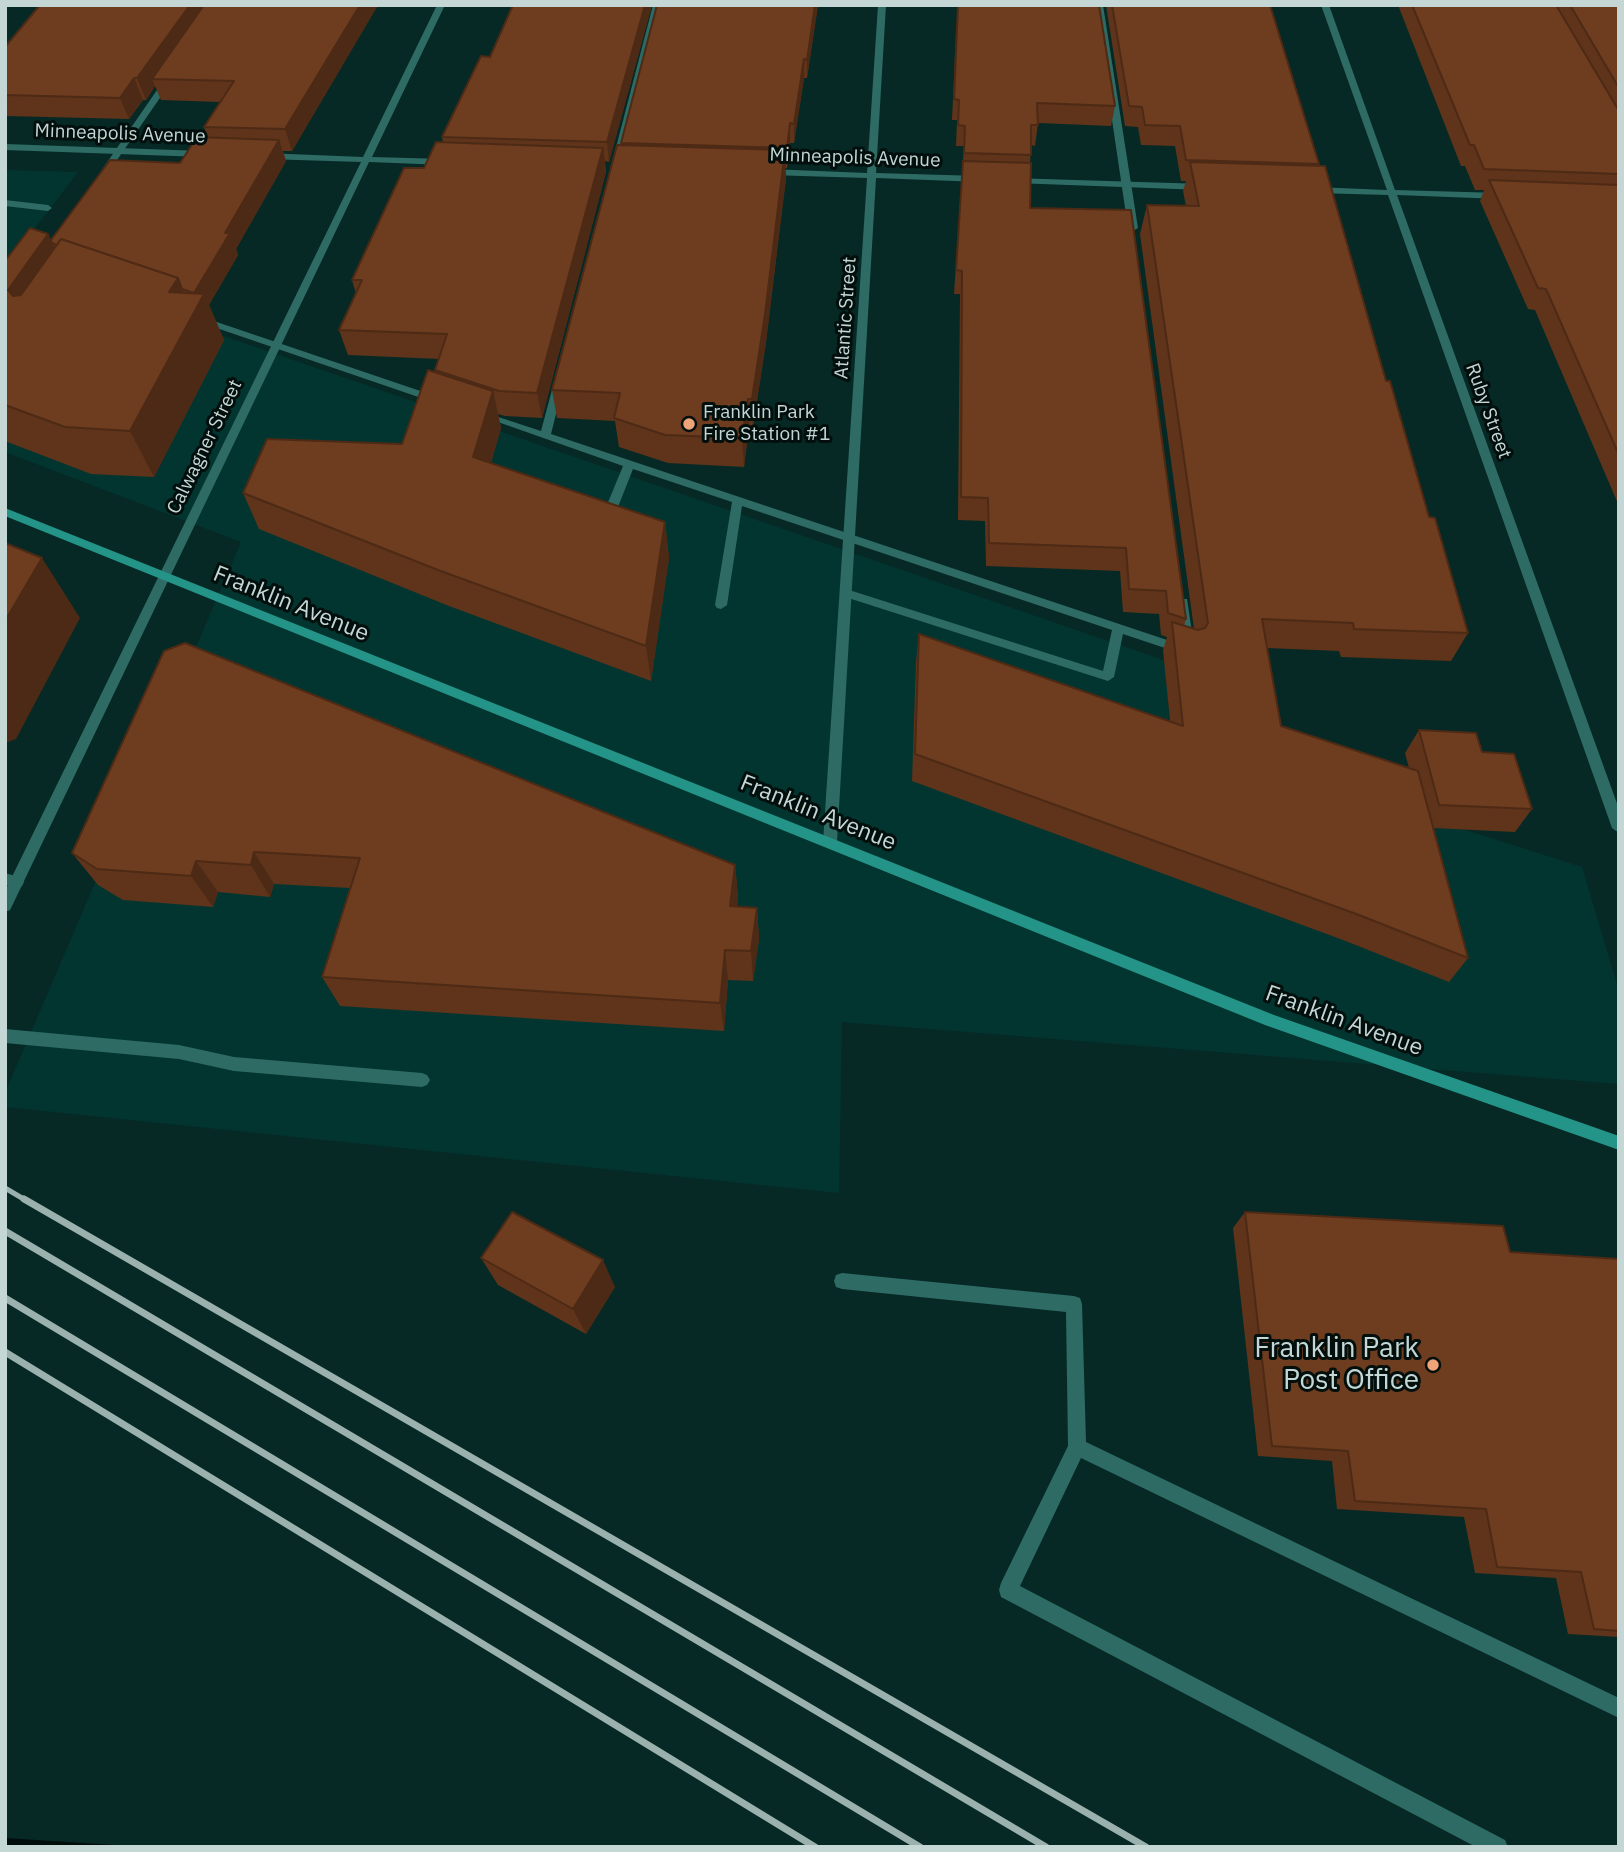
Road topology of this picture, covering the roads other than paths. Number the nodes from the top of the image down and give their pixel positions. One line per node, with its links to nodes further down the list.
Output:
1 (441, 5): 11 (street, Calwagner Street)
2 (657, 5): 14 (street)
3 (882, 5): 17 (street, Atlantic Street)
4 (1099, 5): 20 (street)
5 (1325, 5): 24 (street, Ruby Street)
6 (173, 73): 8 (street)
7 (5, 147): 8 (street, Minneapolis Avenue)
8 (119, 151): 9 (street, Minneapolis Avenue); 21 (street)
9 (215, 155)
10 (256, 156): 11 (street)
11 (366, 159): 12 (street); 30 (street, Calwagner Street)
12 (463, 162)
13 (601, 167): 14 (street)
14 (615, 167): 15 (street)
15 (628, 168)
16 (764, 172): 17 (street, Minneapolis Avenue)
17 (872, 176): 18 (street, Minneapolis Avenue); 39 (street, Atlantic Street)
18 (993, 180)
19 (1006, 180): 20 (street)
20 (1127, 184): 22 (street); 28 (street)
21 (96, 185)
22 (1211, 187)
23 (1308, 190): 24 (street)
24 (1392, 193): 25 (street); 45 (street, Ruby Street)
25 (1512, 197)
26 (5, 203): 27 (street)
27 (48, 208)
28 (1135, 239)
29 (185, 314): 30 (street)
30 (275, 346): 32 (street); 40 (street, Calwagner Street)
31 (559, 382): 34 (street)
32 (455, 405)
33 (468, 410): 34 (street)
34 (545, 435): 35 (street)
35 (630, 463): 36 (street); 38 (street)
36 (738, 499): 39 (street); 43 (street)
37 (5, 512): 40 (main road, Franklin Avenue)
38 (608, 517)
39 (850, 537): 41 (street, Atlantic Street); 44 (street)
40 (163, 577): 46 (main road, Franklin Avenue); 47 (street, Calwagner Street)
41 (846, 593): 44 (street); 46 (street, Atlantic Street)
42 (1182, 597): 44 (street)
43 (721, 605)
44 (1118, 628)
45 (1619, 828)
46 (830, 842): 51 (main road, Franklin Avenue)
47 (11, 880): 48 (street, Calwagner Street)
48 (5, 906)
49 (5, 1036): 50 (street)
50 (422, 1080)
51 (1619, 1143)
52 (842, 1280): 53 (street)
53 (1077, 1447): 54 (street); 55 (street)
54 (1619, 1708)
55 (1497, 1847)

